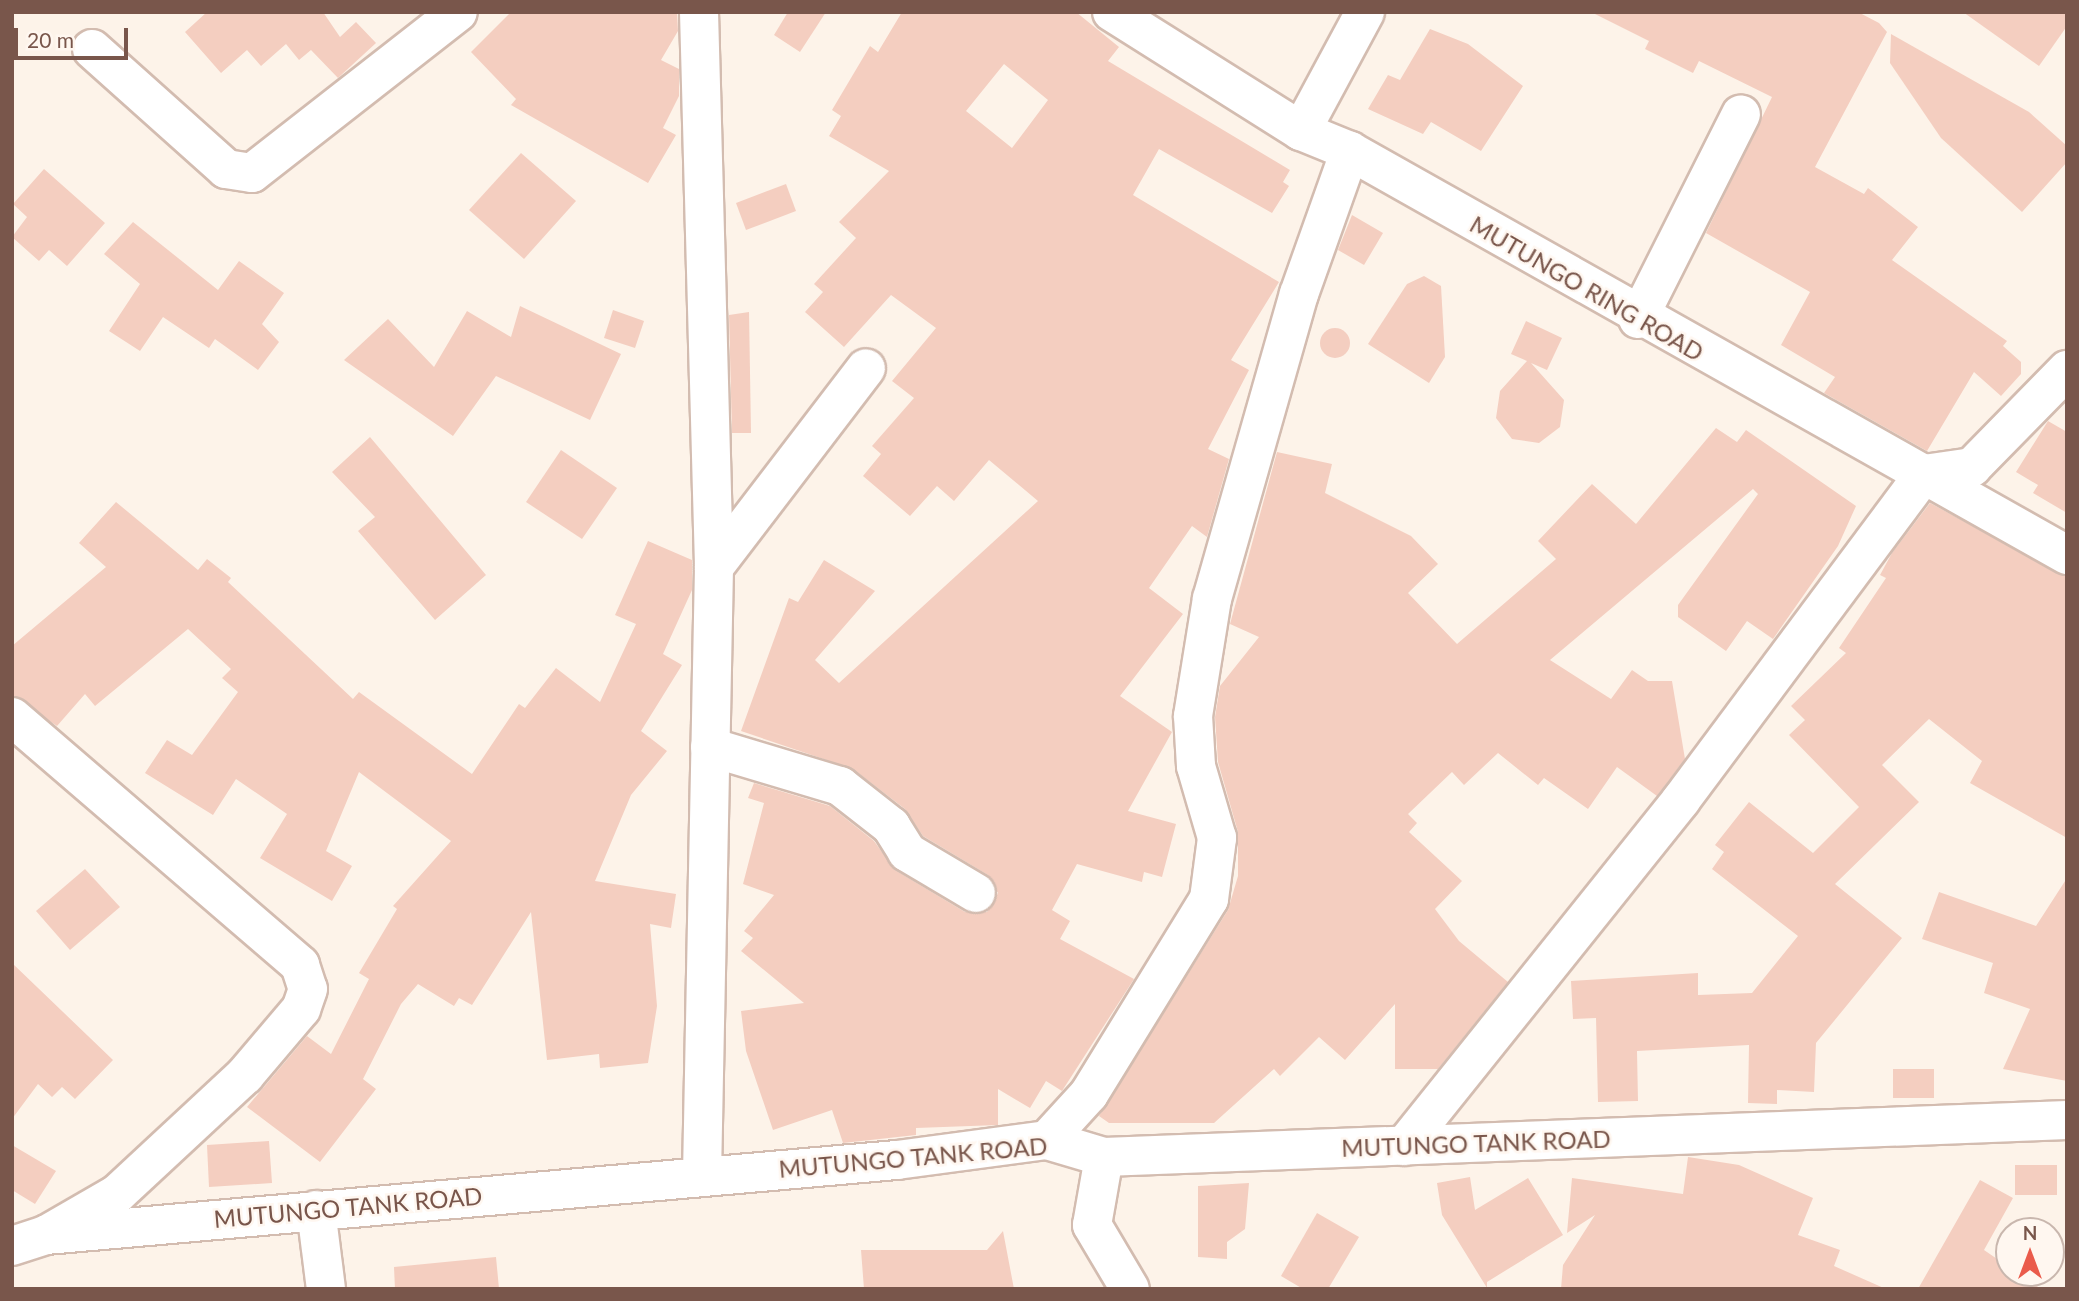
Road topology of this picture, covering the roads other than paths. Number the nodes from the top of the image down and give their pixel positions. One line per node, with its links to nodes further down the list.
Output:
1 (458, 12): 5 (street)
2 (699, 12): 14 (street)
3 (1112, 12): 7 (street, MUTUNGO RING ROAD)
4 (1365, 12): 7 (street)
5 (92, 49)
6 (1741, 114): 9 (street)
7 (1301, 131): 8 (street, MUTUNGO RING ROAD)
8 (1350, 151): 9 (street, MUTUNGO RING ROAD); 19 (street)
9 (1638, 319): 12 (street, MUTUNGO RING ROAD)
10 (866, 368): 14 (street)
11 (2067, 370): 12 (street)
12 (1924, 474): 13 (street, MUTUNGO RING ROAD); 20 (street)
13 (2067, 555)
14 (713, 567): 16 (street)
15 (12, 717): 24 (street)
16 (710, 747): 17 (street); 22 (street)
17 (976, 893)
18 (2067, 1120): 20 (street, MUTUNGO TANK ROAD)
19 (1047, 1139): 21 (street, MUTUNGO TANK ROAD); 22 (street, MUTUNGO TANK ROAD)
20 (1404, 1146): 21 (street, MUTUNGO TANK ROAD)
21 (1104, 1157): 26 (street)
22 (702, 1175): 23 (street, MUTUNGO TANK ROAD)
23 (316, 1210): 24 (street, MUTUNGO TANK ROAD); 25 (street)
24 (29, 1240)
25 (326, 1289)
26 (1130, 1289)

